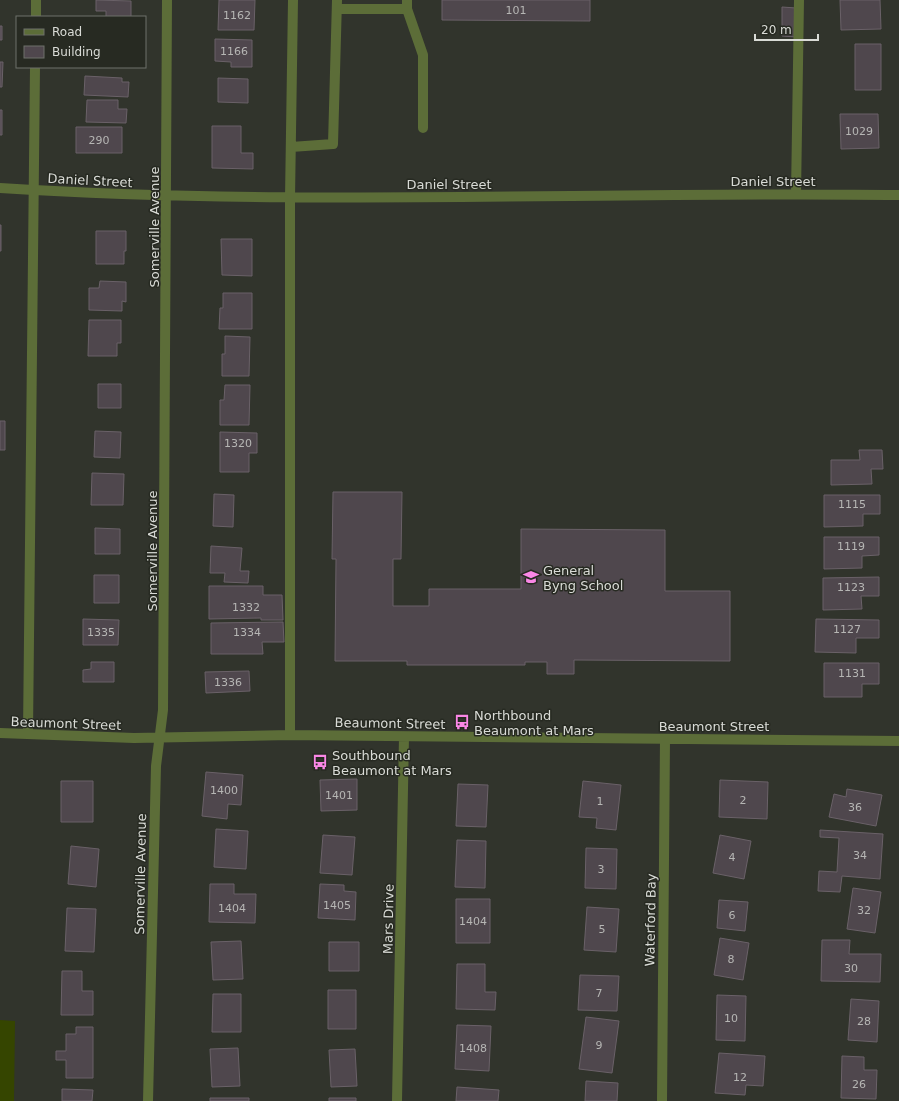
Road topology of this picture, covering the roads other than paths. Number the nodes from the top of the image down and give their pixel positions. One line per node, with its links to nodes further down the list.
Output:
1 (36, 0): 7 (street)
2 (167, 0): 15 (street, Somerville Avenue)
3 (293, 0): 10 (street)
4 (799, 0): 13 (street)
5 (337, 4): 6 (street); 10 (street)
6 (407, 5): 9 (street)
7 (36, 16)
8 (35, 68): 12 (street)
9 (423, 128)
10 (291, 147): 16 (street)
11 (0, 188): 12 (street, Daniel Street)
12 (35, 190): 15 (street, Daniel Street); 18 (street)
13 (796, 194): 14 (street, Daniel Street); 16 (street, Daniel Street)
14 (899, 195)
15 (167, 196): 16 (street, Daniel Street); 21 (street, Somerville Avenue)
16 (290, 198): 19 (street)
17 (0, 733): 18 (street, Beaumont Street)
18 (28, 734): 21 (street, Beaumont Street)
19 (290, 735): 20 (street, Beaumont Street); 21 (street, Beaumont Street)
20 (404, 737): 22 (street, Beaumont Street); 25 (street, Mars Drive)
21 (159, 738): 24 (street, Somerville Avenue)
22 (665, 739): 23 (street, Beaumont Street); 26 (street, Waterford Bay)
23 (899, 741)
24 (148, 1101)
25 (398, 1101)
26 (662, 1101)

